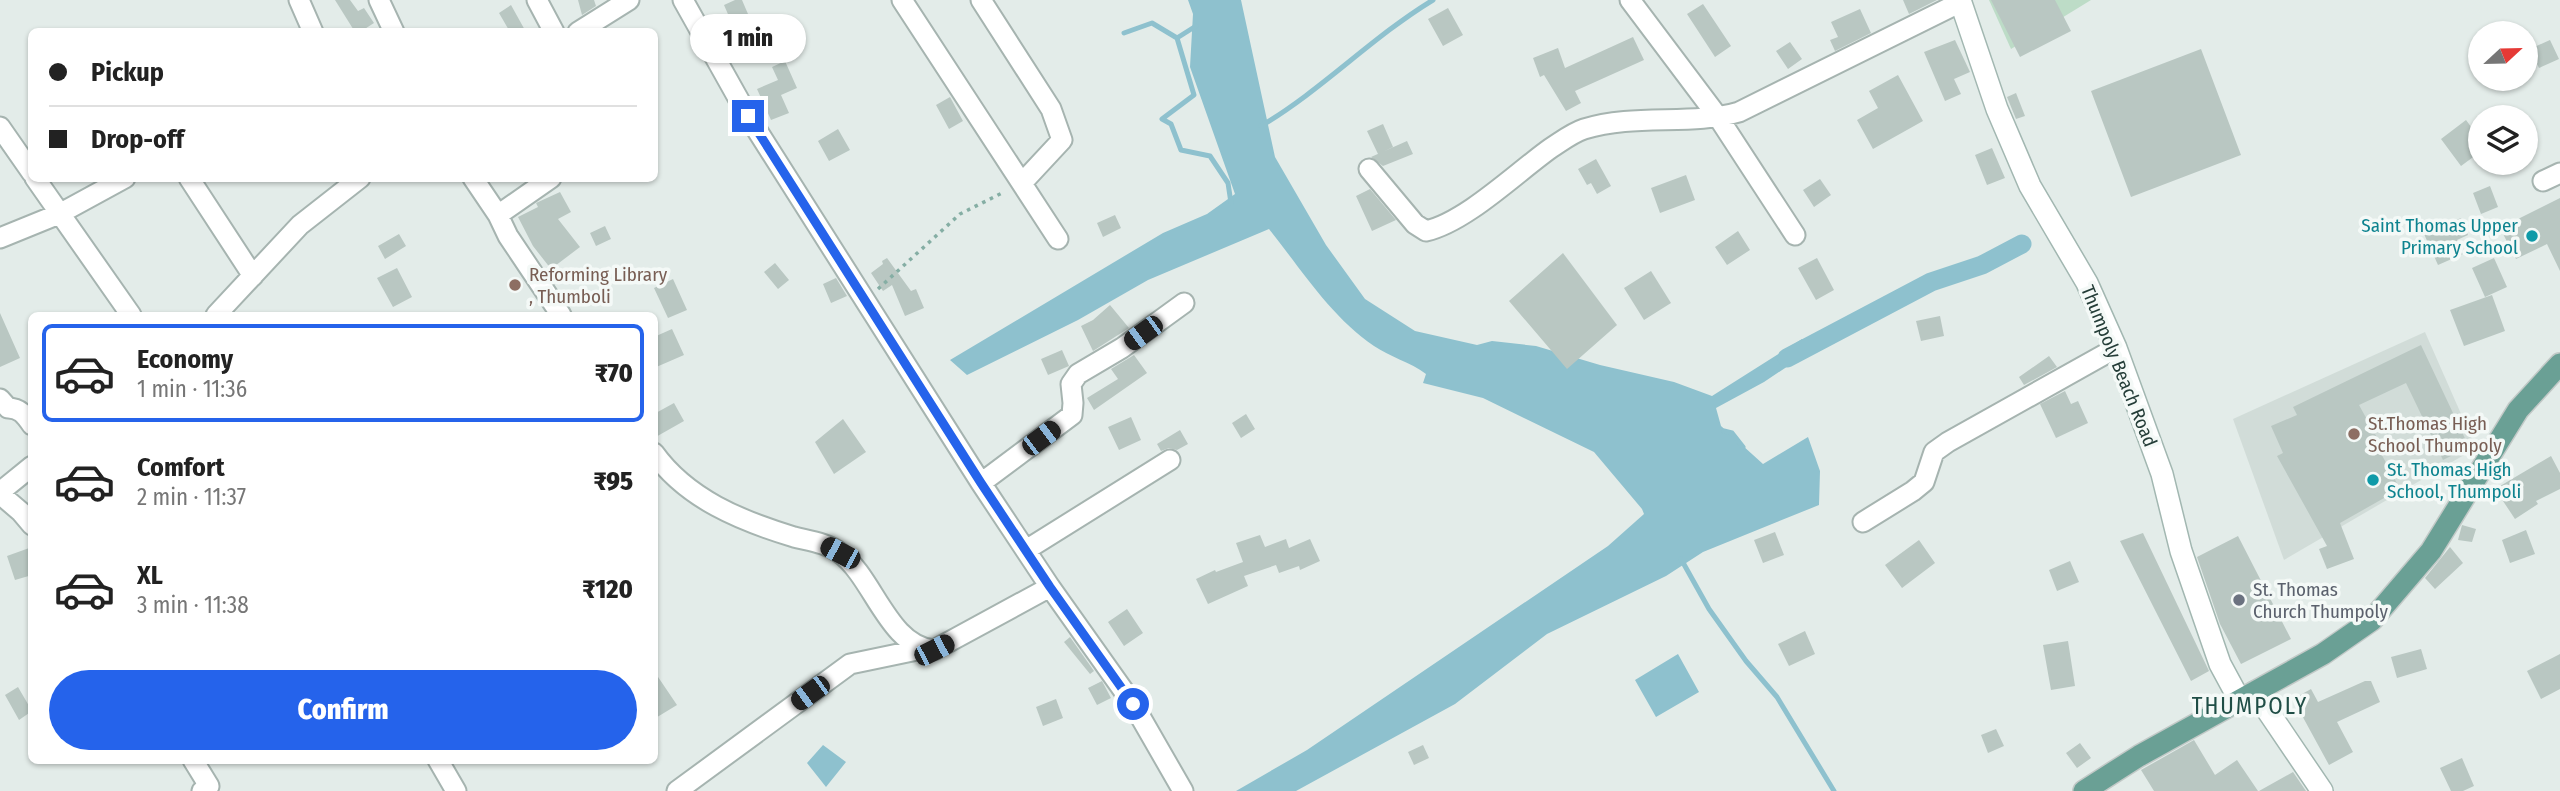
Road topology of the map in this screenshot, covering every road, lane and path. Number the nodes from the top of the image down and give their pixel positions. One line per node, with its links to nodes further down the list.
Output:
1 (379, 0): 11 (street)
2 (537, 0): 12 (street)
3 (629, 0): 13 (street)
4 (682, 0): 31 (street)
5 (902, 0): 24 (street)
6 (982, 0): 24 (street)
7 (1630, 0): 14 (street)
8 (300, 1): 10 (street)
9 (1960, 1): 14 (street); 36 (main road, Thumpoly Beach Road)
10 (311, 28)
11 (392, 28)
12 (552, 28)
13 (584, 28)
14 (1718, 117): 17 (street); 27 (street)
15 (0, 127): 16 (street)
16 (28, 167)
17 (1369, 169)
18 (38, 182): 25 (street)
19 (118, 182): 25 (street)
20 (192, 182): 30 (street)
21 (355, 182): 30 (street)
22 (476, 182): 26 (street)
23 (545, 182): 26 (street)
24 (1022, 183): 29 (street); 31 (path)
25 (59, 214): 28 (street); 33 (street)
26 (498, 215): 35 (street)
27 (1795, 235)
28 (0, 238)
29 (1058, 239)
30 (253, 275): 34 (street)
31 (866, 300): 43 (street)
32 (1184, 303): 43 (street)
33 (129, 312)
34 (219, 312)
35 (559, 312)
36 (2116, 348): 46 (street); 50 (main road, Thumpoly Beach Road)
37 (2560, 364): 50 (main road)
38 (0, 399): 39 (street)
39 (28, 419)
40 (658, 458): 49 (street)
41 (1170, 460): 47 (street)
42 (28, 469): 44 (street)
43 (981, 483): 47 (street)
44 (0, 493): 45 (street)
45 (28, 521)
46 (1863, 522)
47 (1026, 550): 48 (street)
48 (1050, 587): 49 (street); 56 (street)
49 (922, 649): 55 (street)
50 (2248, 696): 57 (main road); 58 (main road, Thumpoly Beach Road)
51 (195, 764): 53 (street)
52 (440, 764): 54 (street)
53 (202, 791)
54 (456, 791)
55 (677, 791)
56 (1183, 791)
57 (2084, 791)
58 (2322, 791)

